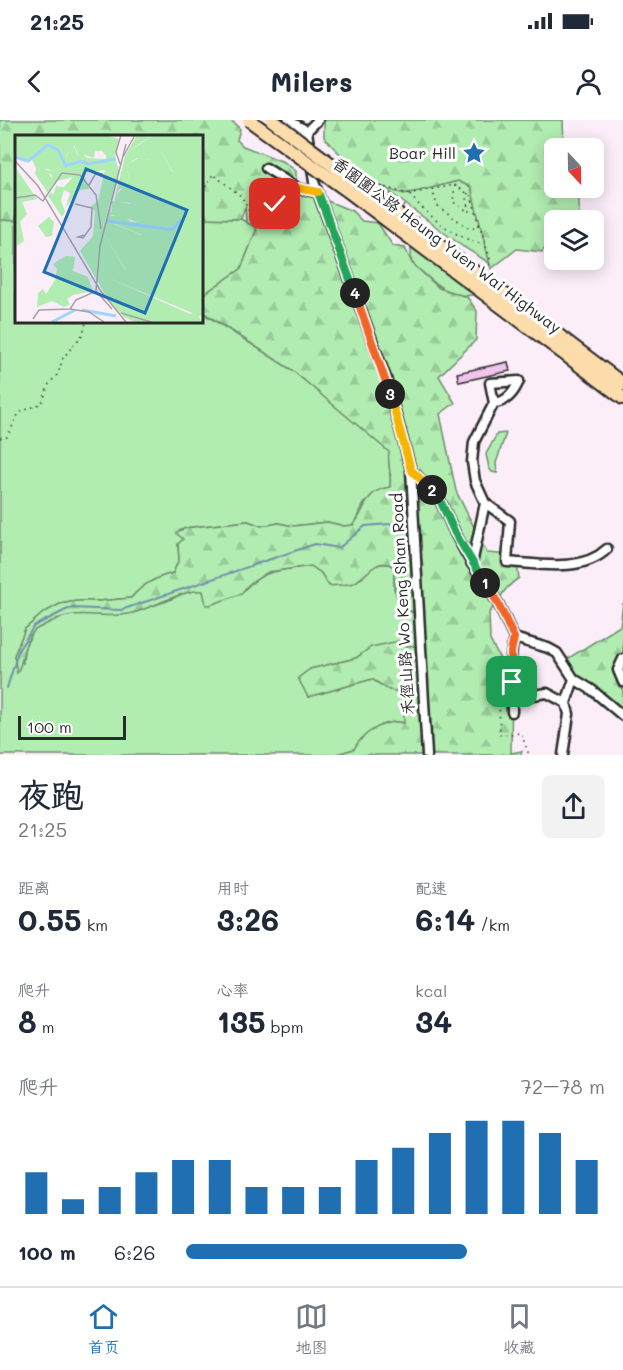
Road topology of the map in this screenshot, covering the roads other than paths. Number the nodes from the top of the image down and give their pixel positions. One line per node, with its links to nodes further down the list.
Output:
1 (249, 120): 7 (highway, 香園圍公路 Heung Yuen Wai Highway, bridge)
2 (272, 120): 7 (highway, 香園圍公路 Heung Yuen Wai Highway, bridge)
3 (288, 120): 5 (street)
4 (318, 120): 5 (street)
5 (307, 131): 8 (street, 禾徑山路 Wo Keng Shan Road)
6 (266, 168): 8 (street)
7 (356, 190): 9 (highway, 香園圍公路 Heung Yuen Wai Highway)
8 (317, 192): 13 (street, 禾徑山路 Wo Keng Shan Road)
9 (527, 319): 10 (highway, 香園圍公路 Heung Yuen Wai Highway); 11 (highway, 香園圍公路 Heung Yuen Wai Highway)
10 (623, 384)
11 (623, 398)
12 (494, 403): 14 (street)
13 (411, 470): 16 (street); 25 (street, 禾徑山路 Wo Keng Shan Road)
14 (485, 504): 15 (street); 16 (street)
15 (607, 549)
16 (472, 564): 17 (street)
17 (514, 638): 19 (street); 21 (street)
18 (623, 659): 20 (street)
19 (574, 679): 22 (street); 24 (street)
20 (623, 682)
21 (512, 699): 22 (street); 23 (street)
22 (566, 703): 26 (street)
23 (512, 712)
24 (623, 716)
25 (426, 755)
26 (564, 755)

